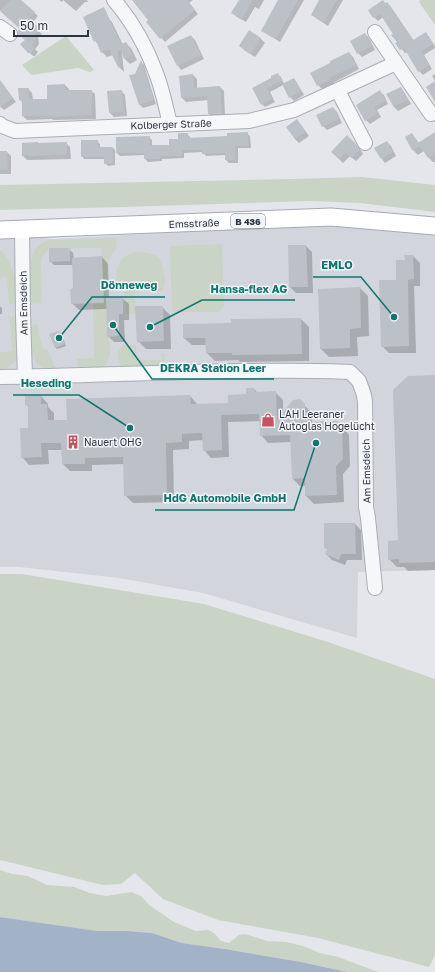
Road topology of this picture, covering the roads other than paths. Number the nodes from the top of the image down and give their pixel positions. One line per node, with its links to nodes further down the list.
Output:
1 (114, 0): 7 (street)
2 (375, 32): 3 (street)
3 (396, 63): 4 (street, Kolberger Straße); 5 (street)
4 (338, 91): 7 (street, Kolberger Straße); 8 (street)
5 (431, 114)
6 (0, 124): 7 (street, Kolberger Straße)
7 (170, 124)
8 (365, 143)
9 (435, 226): 10 (main road, Emsstraße / B 436)
10 (22, 229): 11 (main road, Emsstraße / B 436); 13 (street, Am Emsdeich)
11 (0, 230)
12 (0, 377): 13 (street, Am Emsdeich)
13 (25, 377): 14 (street, Am Emsdeich)
14 (375, 588)

